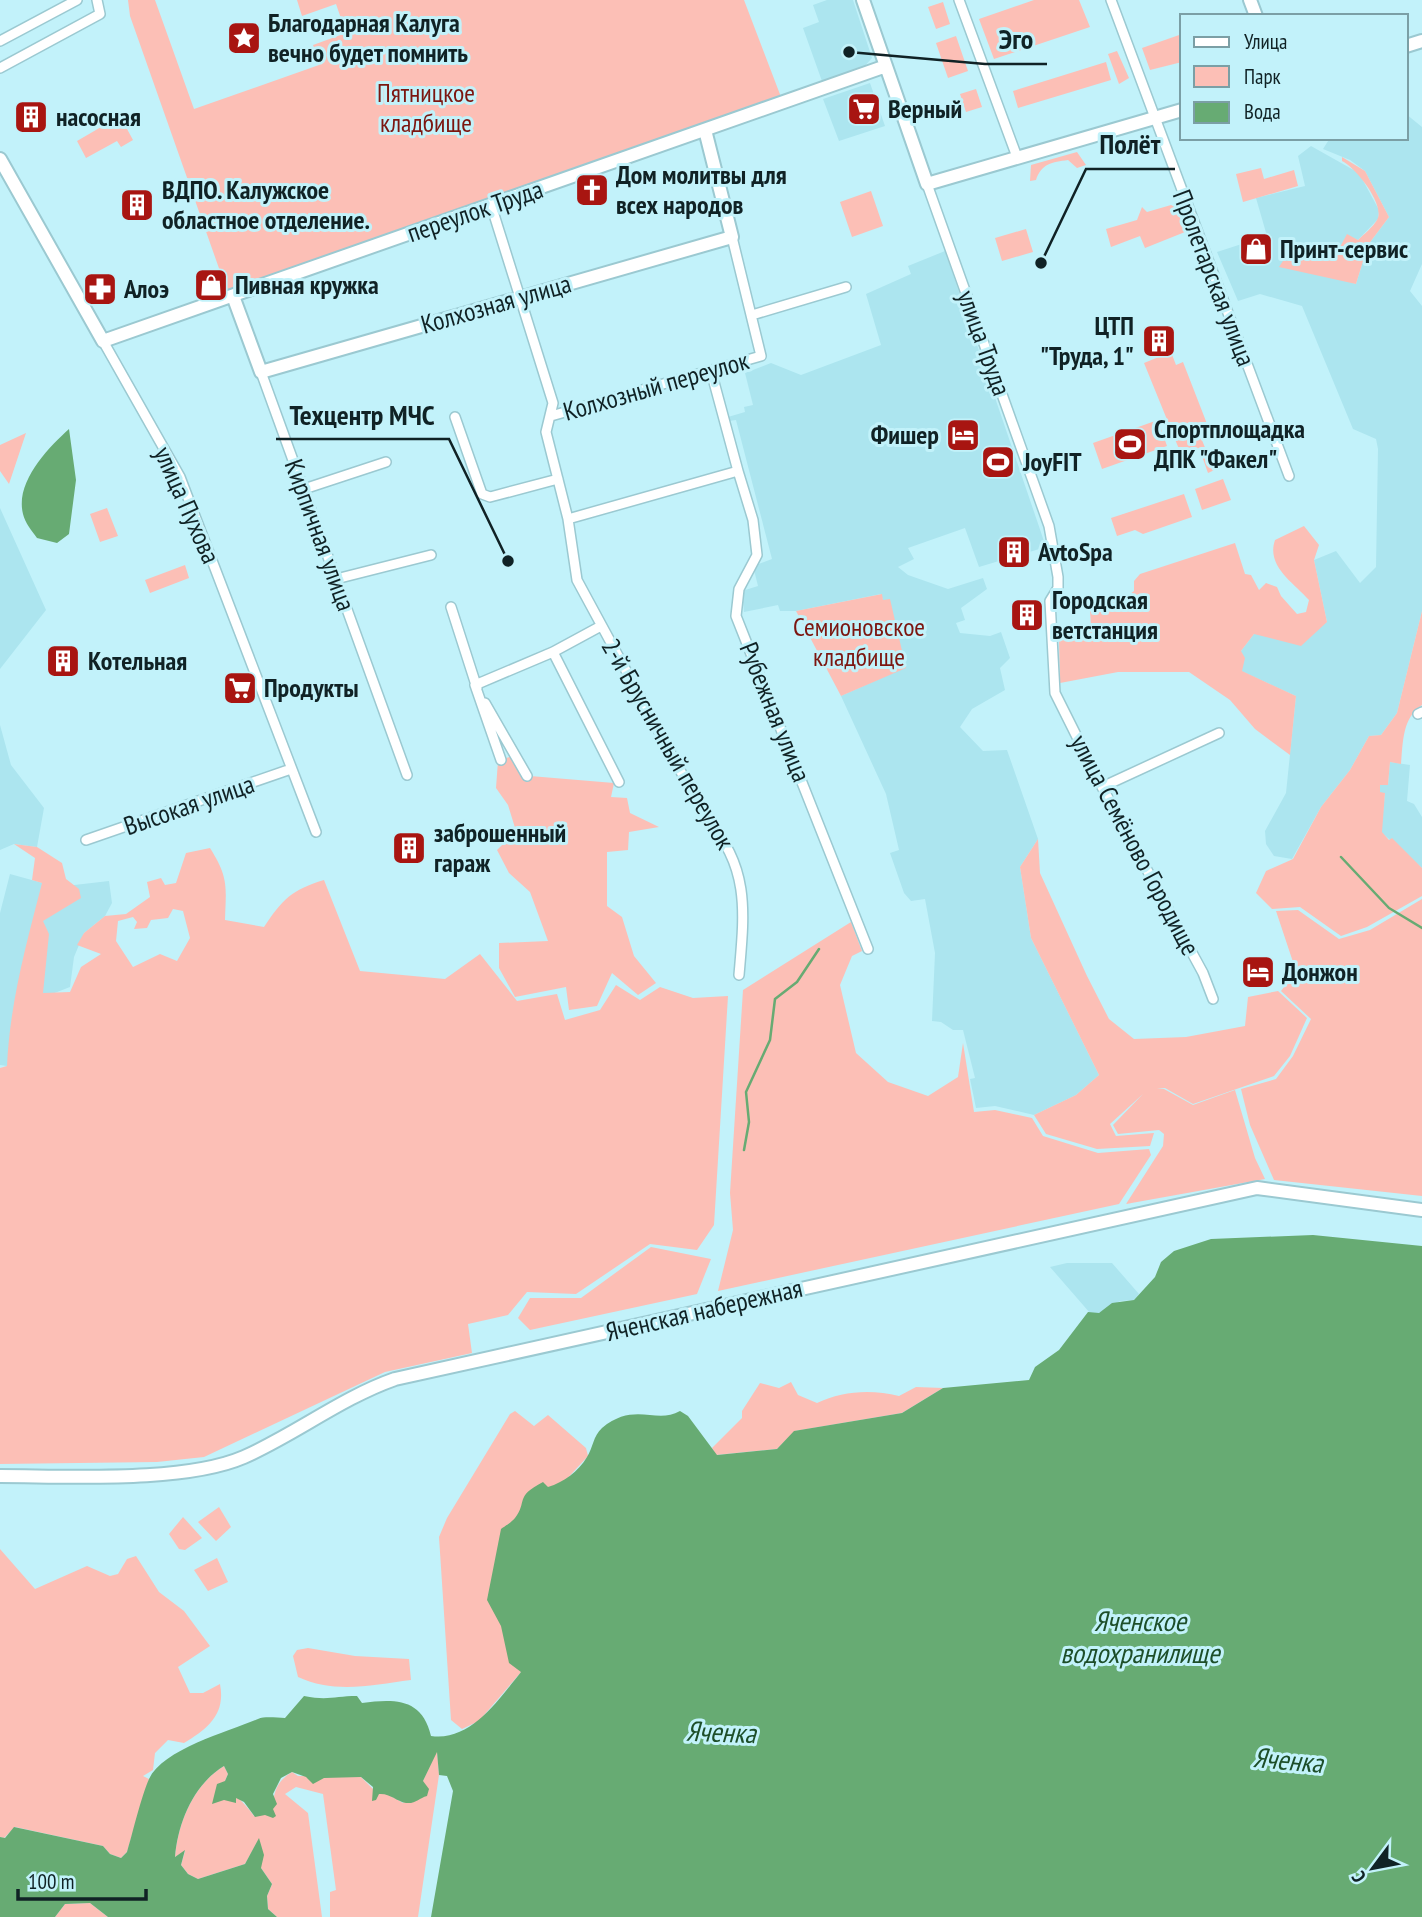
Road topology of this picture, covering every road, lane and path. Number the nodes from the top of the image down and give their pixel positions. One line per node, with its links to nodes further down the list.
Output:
1 (76, 0): 6 (street)
2 (97, 0): 8 (street)
3 (863, 0): 7 (street, улица Труда)
4 (959, 0): 12 (street)
5 (1111, 0): 10 (street, Пролетарская улица)
6 (0, 41)
7 (886, 66): 11 (street, переулок Труда); 14 (street, улица Труда)
8 (0, 68)
9 (1180, 111): 10 (street)
10 (1155, 117): 12 (street); 28 (street, Пролетарская улица)
11 (705, 130): 15 (street, переулок Труда); 16 (street, Колхозный переулок)
12 (1017, 157): 14 (street)
13 (0, 159): 21 (street, улица Пухова)
14 (927, 184): 38 (street, улица Труда)
15 (491, 205): 18 (street, переулок Труда); 19 (street, Колхозный переулок)
16 (732, 237): 19 (street, Колхозная улица); 20 (street, Колхозный переулок)
17 (846, 287): 20 (street, Колхозный переулок)
18 (233, 296): 21 (street, переулок Труда); 23 (street, Кирпичная улица)
19 (521, 297): 23 (street, Колхозная улица); 24 (street, Колхозный переулок)
20 (752, 315): 22 (street, Колхозный переулок)
21 (103, 341): 41 (street, улица Пухова)
22 (711, 371): 24 (street, Колхозный переулок); 27 (street, Рубежная улица)
23 (261, 372): 30 (street, Кирпичная улица)
24 (551, 415): 29 (street, Колхозный переулок)
25 (455, 417): 29 (street)
26 (386, 462): 30 (street)
27 (738, 471): 31 (street); 48 (street, Рубежная улица)
28 (1289, 476)
29 (558, 479): 31 (street, Колхозный переулок)
30 (304, 489): 33 (street, Кирпичная улица)
31 (568, 519): 35 (street, 2-й Брусничный переулок)
32 (431, 555): 33 (street)
33 (336, 579): 42 (street, Кирпичная улица)
34 (451, 607): 37 (street)
35 (601, 626): 36 (street); 49 (street, 2-й Брусничный переулок)
36 (553, 652): 37 (street); 44 (street)
37 (475, 685): 40 (street); 43 (street)
38 (1055, 692): 45 (street, улица Семёново Городище)
39 (1219, 733): 45 (street)
40 (501, 760)
41 (291, 769): 46 (street, улица Пухова); 47 (street, Высокая улица)
42 (407, 775)
43 (527, 776)
44 (619, 782)
45 (1102, 787): 50 (street, улица Семёново Городище)
46 (316, 832)
47 (86, 840)
48 (868, 949)
49 (739, 975)
50 (1213, 999)
51 (1422, 1210): 52 (street, Яченская набережная)
52 (0, 1476)

